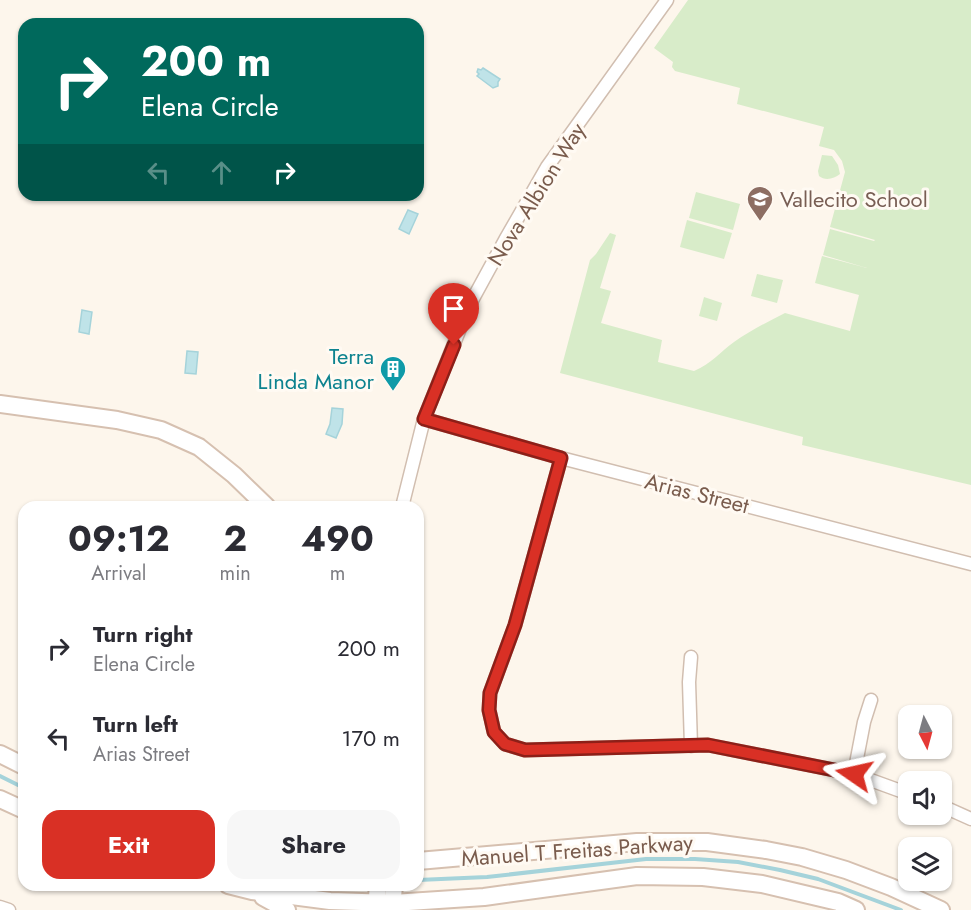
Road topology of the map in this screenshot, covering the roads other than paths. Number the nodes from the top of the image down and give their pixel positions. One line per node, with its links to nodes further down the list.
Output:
1 (667, 0): 3 (street, Nova Albion Way)
2 (0, 404): 5 (main road)
3 (424, 419): 4 (street, Arias Street); 6 (street, Nova Albion Way)
4 (561, 458): 7 (street, Arias Street); 10 (street)
5 (261, 501)
6 (404, 501)
7 (971, 564)
8 (690, 657): 10 (street)
9 (871, 700): 13 (street)
10 (691, 746): 13 (street)
11 (0, 754): 12 (main road)
12 (18, 763)
13 (854, 774): 14 (street)
14 (898, 790)
15 (0, 799): 16 (main road)
16 (18, 807)
17 (952, 810): 18 (street)
18 (971, 819)
19 (424, 860): 26 (main road, Manuel T Freitas Parkway)
20 (252, 891): 21 (main road, Manuel T Freitas Parkway); 24 (main road)
21 (385, 896): 25 (main road, Manuel T Freitas Parkway)
22 (0, 907): 23 (street)
23 (9, 910)
24 (287, 910)
25 (856, 910)
26 (941, 910)

